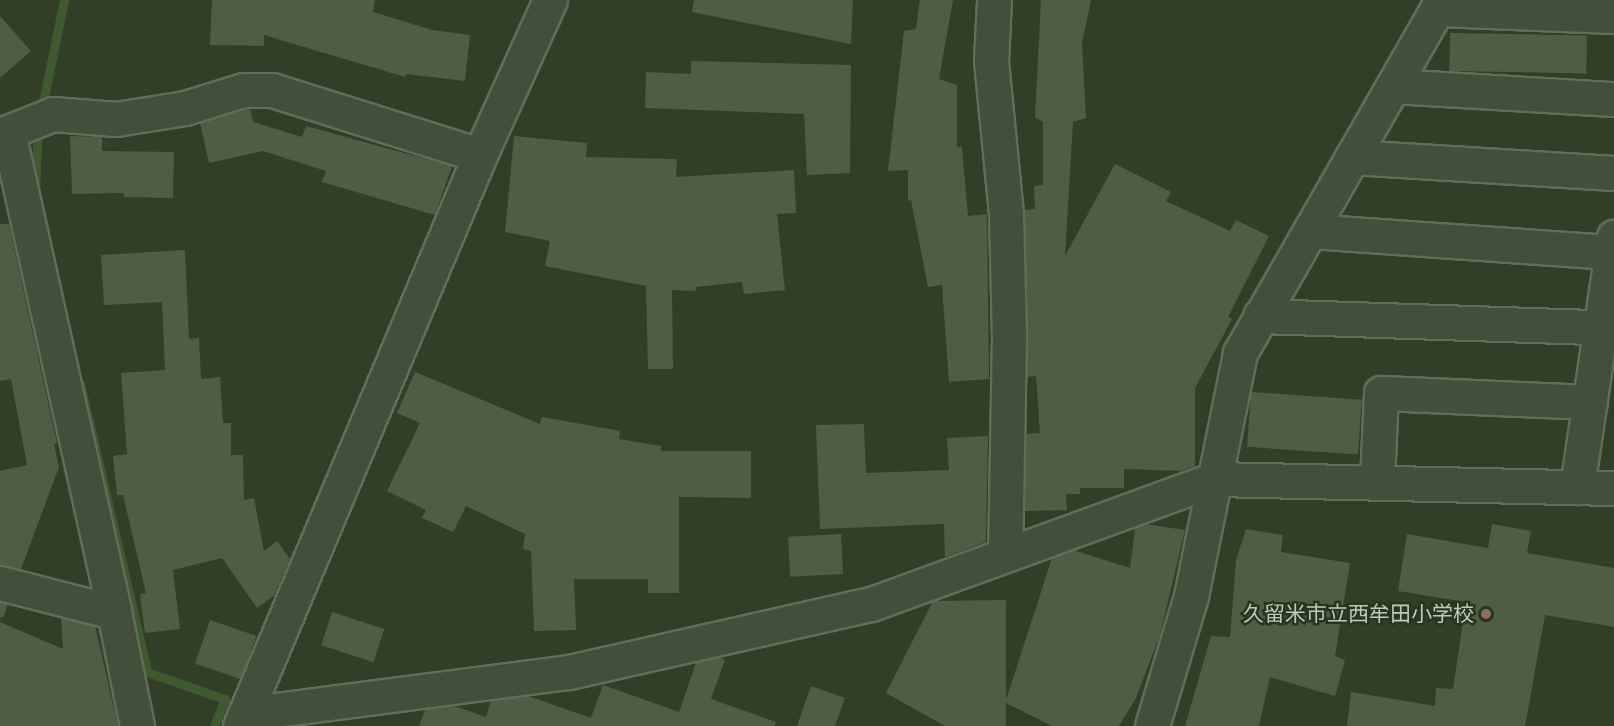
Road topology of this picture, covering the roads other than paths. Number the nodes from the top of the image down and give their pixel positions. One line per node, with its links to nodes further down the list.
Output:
1 (550, 0): 8 (street)
2 (993, 0): 20 (street)
3 (1439, 4): 4 (street); 5 (street)
4 (1614, 16)
5 (1393, 86): 6 (street); 9 (street)
6 (1614, 99)
7 (4, 134): 8 (street); 22 (street)
8 (480, 155): 23 (street)
9 (1352, 157): 10 (street); 11 (street)
10 (1614, 173)
11 (1310, 231): 12 (street); 13 (street)
12 (1613, 247): 14 (street)
13 (1260, 316): 14 (street); 16 (street)
14 (1607, 327): 15 (street)
15 (1597, 408): 17 (street); 18 (street)
16 (1215, 479): 17 (street); 20 (street); 25 (street)
17 (1377, 482): 18 (street)
18 (1577, 487): 19 (street)
19 (1614, 488)
20 (1005, 555): 23 (street)
21 (0, 583): 22 (street)
22 (114, 612): 24 (street)
23 (242, 720)
24 (137, 726)
25 (1152, 726)

